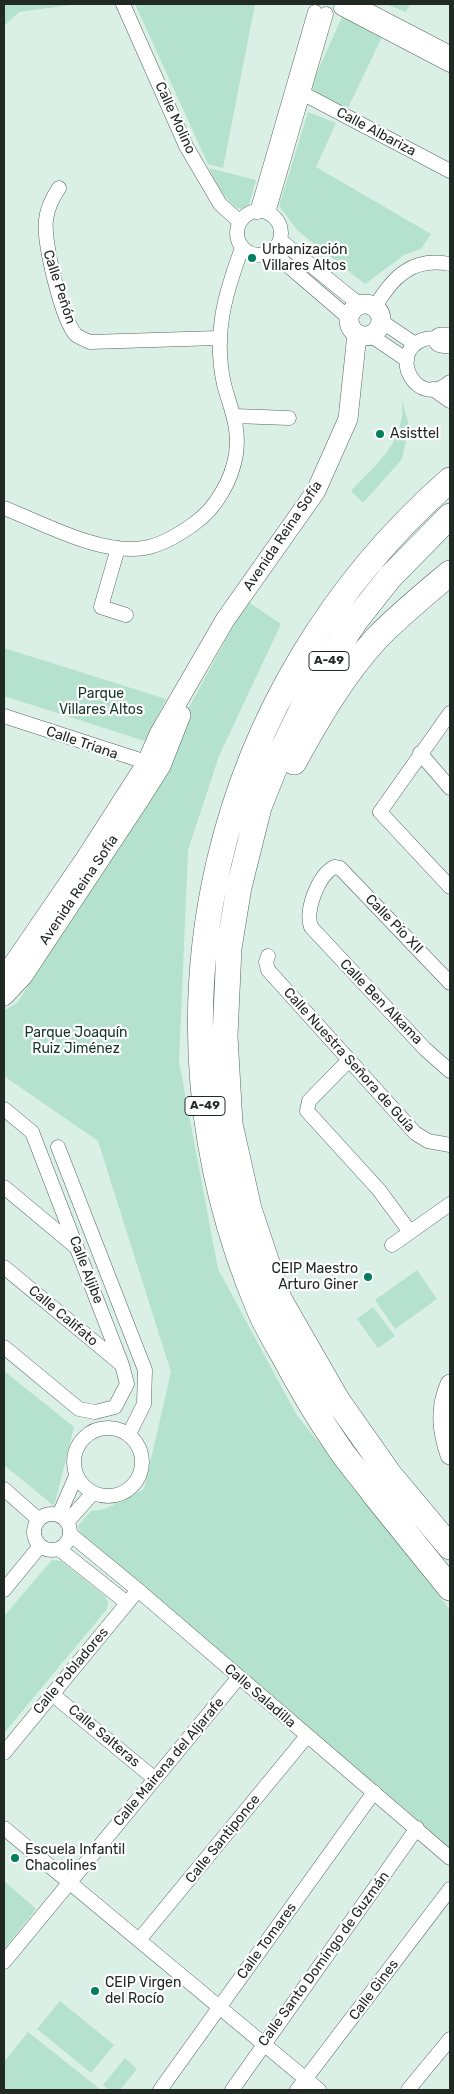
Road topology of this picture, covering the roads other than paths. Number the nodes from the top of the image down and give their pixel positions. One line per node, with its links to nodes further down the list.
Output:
1 (123, 4): 11 (street, Calle Molino)
2 (356, 4): 5 (street)
3 (342, 6): 4 (street); 6 (street)
4 (317, 10): 7 (street); 10 (street)
5 (450, 53)
6 (450, 65)
7 (302, 93): 8 (street, Calle Albariza); 10 (street)
8 (450, 171)
9 (59, 188): 16 (street, Calle Peñón)
10 (263, 212): 11 (street); 12 (street)
11 (240, 222): 13 (street)
12 (276, 246): 13 (street); 15 (street)
13 (242, 248): 16 (street)
14 (450, 264): 15 (street)
15 (365, 320): 18 (street); 19 (street); 34 (street, Avenida Reina Sofía)
16 (218, 338): 23 (street)
17 (447, 342): 18 (street)
18 (415, 344): 19 (street)
19 (407, 360): 21 (street)
20 (450, 382): 21 (street)
21 (432, 389): 22 (street)
22 (450, 401)
23 (235, 416): 24 (street); 28 (street)
24 (289, 418)
25 (450, 480): 67 (highway, A-49)
26 (4, 508): 28 (street)
27 (450, 516): 36 (highway, A-49)
28 (118, 548): 30 (street)
29 (450, 574): 36 (highway)
30 (126, 616)
31 (450, 713): 33 (street)
32 (4, 716): 34 (street, Calle Triana)
33 (420, 753): 35 (street); 37 (street)
34 (154, 765): 40 (street, Avenida Reina Sofía)
35 (450, 788)
36 (252, 833): 65 (highway, A-49)
37 (450, 886)
38 (314, 931): 41 (street, Calle Pío XII); 44 (street, Calle Ben Alkama)
39 (268, 956): 43 (street, Calle Nuestra Señora de Guía)
40 (10, 971): 42 (street, Avenida Reina Sofía)
41 (450, 983)
42 (4, 996)
43 (349, 1060): 46 (street, Calle Nuestra Señora de Guía); 50 (street)
44 (450, 1071)
45 (4, 1109): 52 (street, Calle Aljibe)
46 (450, 1145)
47 (58, 1147): 57 (street)
48 (4, 1187): 52 (street)
49 (450, 1204): 50 (street)
50 (410, 1232): 51 (street)
51 (392, 1245)
52 (77, 1248): 55 (street, Calle Aljibe)
53 (4, 1267): 55 (street, Calle Califato)
54 (4, 1347): 55 (street, Calle Aljibe)
55 (122, 1365)
56 (450, 1384): 58 (street)
57 (129, 1434): 59 (street); 61 (street)
58 (450, 1456)
59 (76, 1476): 61 (street); 63 (street)
60 (4, 1489): 62 (street)
61 (93, 1493): 63 (street)
62 (38, 1519): 63 (street); 64 (street)
63 (65, 1524): 66 (street); 69 (street, Calle Saladilla)
64 (40, 1546): 66 (street); 68 (street)
65 (450, 1547)
66 (59, 1548): 70 (street)
67 (450, 1588)
68 (4, 1590)
69 (138, 1590): 70 (street, Calle Pobladores); 71 (street, Calle Saladilla)
70 (128, 1603): 72 (street, Calle Pobladores)
71 (239, 1677): 73 (street, Calle Saladilla); 75 (street, Calle Mairena del Aljarafe)
72 (52, 1694): 74 (street, Calle Pobladores); 75 (street, Calle Salteras)
73 (307, 1736): 76 (street, Calle Saladilla); 82 (street, Calle Santiponce)
74 (4, 1753)
75 (155, 1779): 80 (street, Calle Mairena del Aljarafe)
76 (374, 1792): 78 (street, Calle Saladilla); 84 (street, Calle Tomares)
77 (4, 1828): 80 (street)
78 (417, 1828): 79 (street, Calle Saladilla); 86 (street, Calle Santo Domingo de Guzmán)
79 (450, 1858)
80 (69, 1883): 82 (street); 83 (street, Calle Mairena del Aljarafe)
81 (450, 1889): 87 (street, Calle Gines)
82 (139, 1940): 84 (street)
83 (4, 1962)
84 (218, 2008): 86 (street); 88 (street, Calle Tomares)
85 (450, 2039): 91 (street)
86 (263, 2044): 87 (street); 89 (street, Calle Santo Domingo de Guzmán)
87 (301, 2085): 90 (street)
88 (160, 2090)
89 (232, 2090)
90 (319, 2090)
91 (408, 2090)

